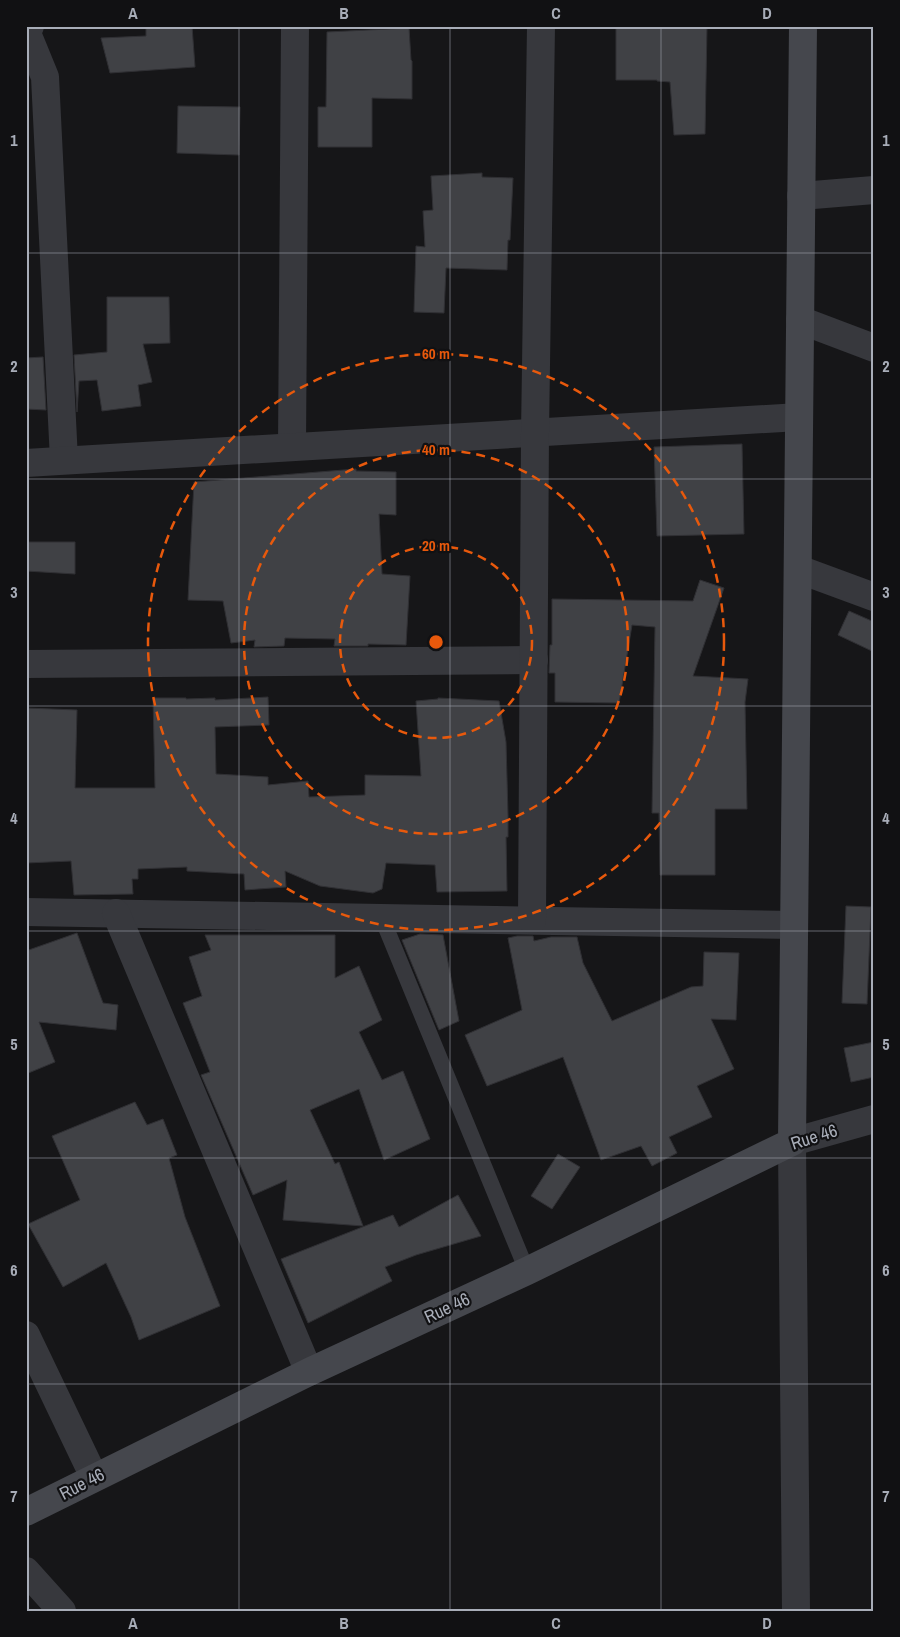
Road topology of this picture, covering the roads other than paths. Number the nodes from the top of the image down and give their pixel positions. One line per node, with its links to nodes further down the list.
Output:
1 (295, 26): 11 (street)
2 (541, 26): 10 (street)
3 (803, 26): 6 (street)
4 (28, 32): 12 (street)
5 (874, 190): 6 (street)
6 (801, 196): 7 (street)
7 (800, 320): 8 (street); 9 (street)
8 (874, 348)
9 (799, 417): 10 (street); 14 (street)
10 (536, 433): 11 (street); 16 (street)
11 (292, 447): 12 (street)
12 (64, 460): 13 (street)
13 (26, 462)
14 (798, 569): 15 (street); 22 (street)
15 (874, 598)
16 (534, 660): 17 (street); 21 (street)
17 (26, 664)
18 (26, 912): 19 (street)
19 (116, 913): 20 (street); 27 (street)
20 (382, 918): 21 (street); 25 (lane)
21 (532, 920): 22 (street)
22 (794, 925): 24 (street)
23 (874, 1119): 24 (street, Rue 46)
24 (792, 1142): 25 (street, Rue 46); 32 (street)
25 (527, 1271): 27 (street, Rue 46)
26 (26, 1335): 28 (street)
27 (309, 1372): 28 (street, Rue 46)
28 (94, 1477): 29 (street, Rue 46)
29 (26, 1512)
30 (26, 1571): 31 (street)
31 (62, 1611)
32 (796, 1611)

